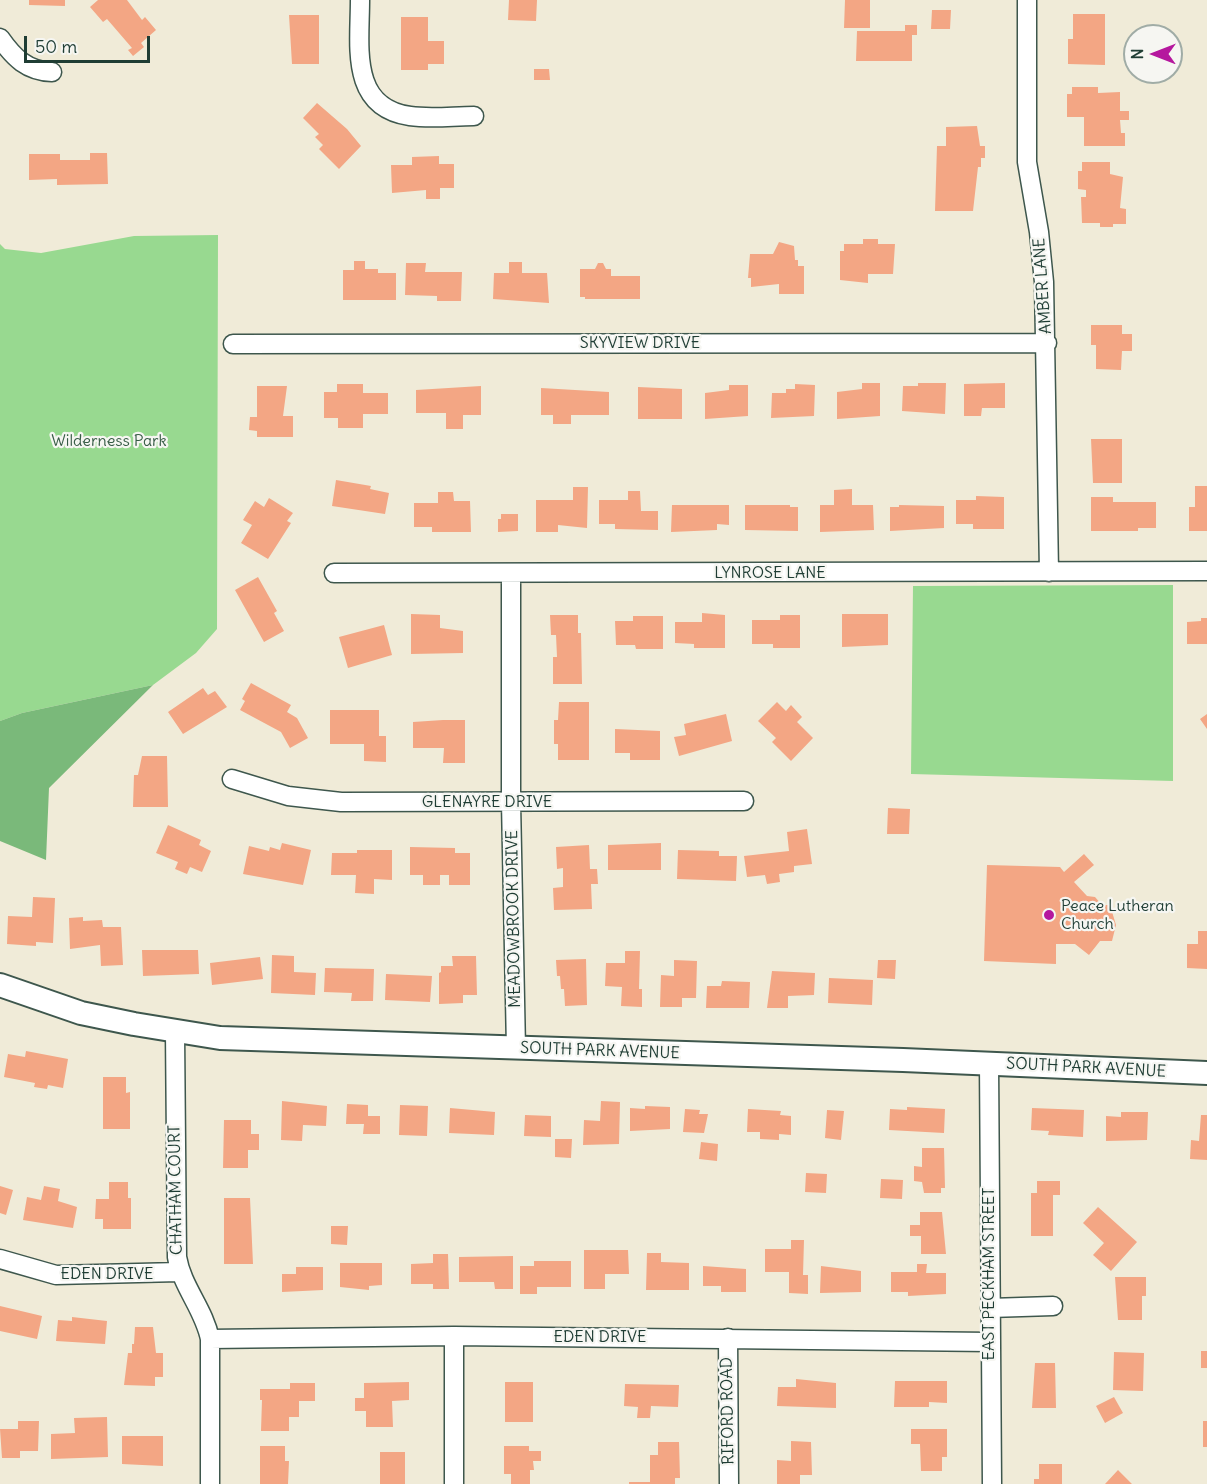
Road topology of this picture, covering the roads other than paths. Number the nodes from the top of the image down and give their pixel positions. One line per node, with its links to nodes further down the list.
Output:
1 (360, 0): 5 (street)
2 (1027, 0): 6 (street, AMBER LANE)
3 (0, 38): 4 (street)
4 (52, 72)
5 (474, 116)
6 (1047, 343): 7 (street, SKYVIEW DRIVE); 9 (street, AMBER LANE)
7 (233, 344)
8 (1207, 571): 9 (street, LYNROSE LANE)
9 (1049, 572): 11 (street, LYNROSE LANE)
10 (334, 573): 11 (street, LYNROSE LANE)
11 (511, 574): 14 (street, MEADOWBROOK DRIVE)
12 (232, 779): 14 (street, GLENAYRE DRIVE)
13 (744, 801): 14 (street, GLENAYRE DRIVE)
14 (511, 802): 17 (street, MEADOWBROOK DRIVE)
15 (0, 985): 16 (main road, SOUTH PARK AVENUE)
16 (175, 1032): 17 (main road, SOUTH PARK AVENUE); 21 (street, CHATHAM COURT)
17 (516, 1049): 18 (main road, SOUTH PARK AVENUE)
18 (988, 1063): 19 (main road, SOUTH PARK AVENUE); 23 (street, EAST PECKHAM STREET)
19 (1207, 1073)
20 (0, 1259): 21 (street, EDEN DRIVE)
21 (179, 1272): 26 (street, CHATHAM COURT)
22 (1053, 1306): 23 (street)
23 (990, 1308): 27 (street, EAST PECKHAM STREET)
24 (454, 1336): 25 (street, EDEN DRIVE); 26 (street, EDEN DRIVE); 29 (street)
25 (728, 1338): 27 (street, EDEN DRIVE); 30 (street, RIFORD ROAD)
26 (210, 1339): 28 (street, CHATHAM COURT)
27 (990, 1342): 31 (street, EAST PECKHAM STREET)
28 (210, 1484)
29 (454, 1484)
30 (729, 1484)
31 (992, 1484)

